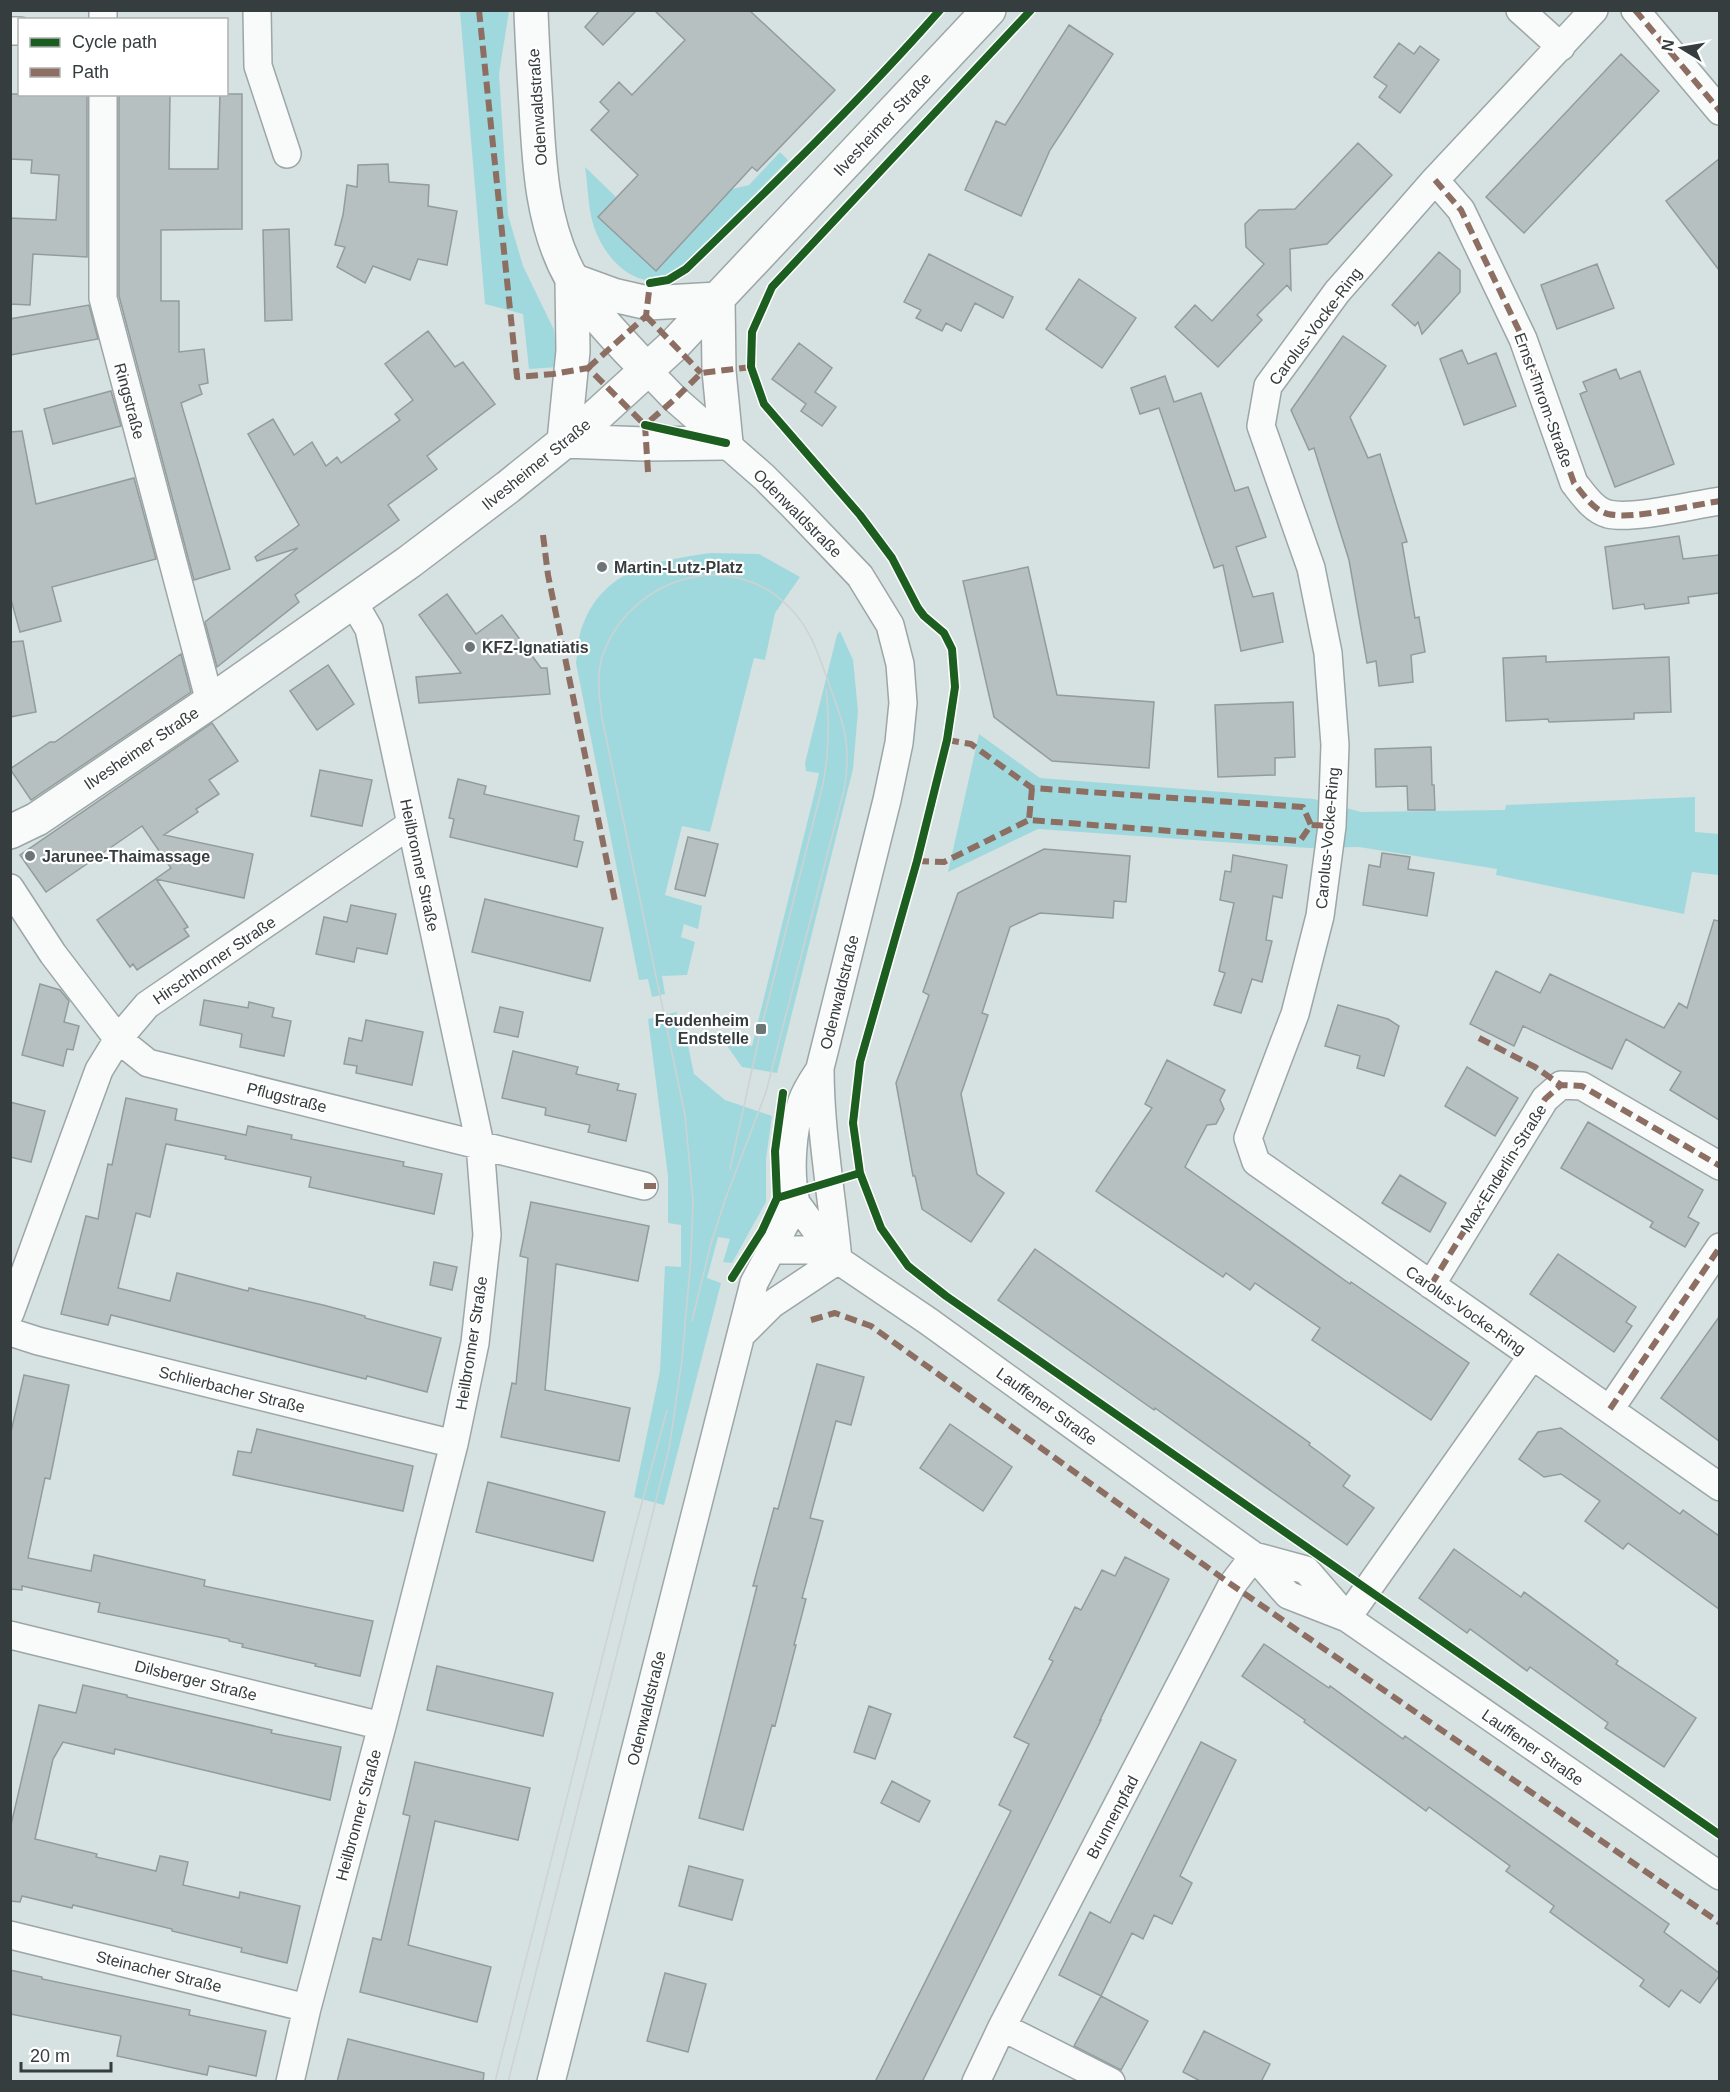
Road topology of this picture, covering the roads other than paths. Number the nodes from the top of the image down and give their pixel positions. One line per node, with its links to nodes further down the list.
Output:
1 (257, 10): 10 (street)
2 (531, 10): 12 (street, Odenwaldstraße)
3 (989, 10): 13 (street, Ilvesheimer Straße)
4 (1520, 10): 7 (street)
5 (1594, 10): 7 (street, Carolus-Vocke-Ring)
6 (1635, 10): 9 (street)
7 (1561, 47): 11 (street, Carolus-Vocke-Ring)
8 (103, 96): 19 (street, Ringstraße)
9 (1719, 111)
10 (287, 154)
11 (1435, 180): 17 (street, Ernst-Throm-Straße); 32 (street, Carolus-Vocke-Ring)
12 (572, 280): 13 (street); 14 (street, Odenwaldstraße); 15 (street)
13 (718, 299): 14 (street, Ilvesheimer Straße); 16 (street)
14 (647, 370): 15 (street, Ilvesheimer Straße); 16 (street, Odenwaldstraße)
15 (564, 441): 16 (street); 18 (street, Ilvesheimer Straße)
16 (726, 444): 24 (street, Odenwaldstraße)
17 (1719, 501)
18 (352, 600): 19 (street, Ilvesheimer Straße); 20 (street, Heilbronner Straße)
19 (210, 702): 21 (street, Ilvesheimer Straße)
20 (411, 824): 23 (street, Hirschhorner Straße); 25 (street, Heilbronner Straße)
21 (10, 832)
22 (10, 888): 23 (street, Pflugstraße)
23 (118, 1039): 25 (street, Pflugstraße); 33 (street, Hirschhorner Straße)
24 (820, 1068): 28 (street, Odenwaldstraße); 31 (street, Odenwaldstraße)
25 (480, 1144): 27 (street, Pflugstraße); 38 (street, Heilbronner Straße)
26 (1719, 1166): 32 (street, Max-Enderlin-Straße)
27 (644, 1186)
28 (796, 1203): 30 (street, Odenwaldstraße); 31 (street)
29 (1719, 1247): 37 (street)
30 (772, 1250): 31 (street); 35 (street, Odenwaldstraße)
31 (838, 1260): 35 (street); 40 (street, Lauffener Straße)
32 (1431, 1285): 36 (street, Carolus-Vocke-Ring)
33 (10, 1312)
34 (10, 1332): 38 (street, Schlierbacher Straße)
35 (741, 1335): 49 (street, Odenwaldstraße)
36 (1532, 1356): 37 (street, Carolus-Vocke-Ring); 41 (street, Carolus-Vocke-Ring)
37 (1610, 1410): 39 (street, Carolus-Vocke-Ring)
38 (454, 1444): 43 (street, Heilbronner Straße)
39 (1719, 1487)
40 (1254, 1556): 41 (street, Lauffener Straße); 47 (street, Brunnenpfad)
41 (1347, 1618): 44 (street, Lauffener Straße)
42 (10, 1635): 43 (street, Dilsberger Straße)
43 (382, 1726): 46 (street, Heilbronner Straße)
44 (1719, 1876)
45 (10, 1935): 46 (street, Steinacher Straße)
46 (307, 2008): 48 (street, Heilbronner Straße)
47 (1002, 2027): 50 (street, Brunnenpfad); 51 (street)
48 (290, 2082)
49 (551, 2082)
50 (976, 2082)
51 (1111, 2082)

